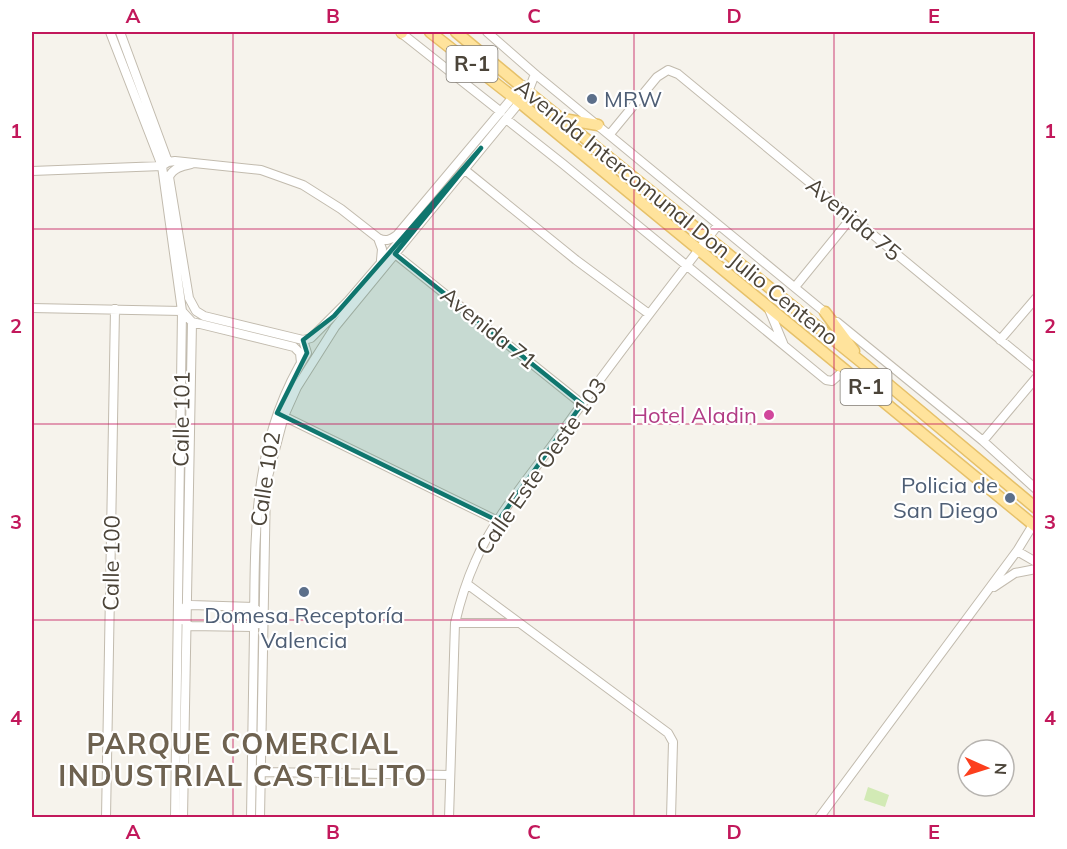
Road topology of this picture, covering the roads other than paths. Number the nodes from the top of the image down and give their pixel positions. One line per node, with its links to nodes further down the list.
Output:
1 (110, 32): 15 (street, Calle 101)
2 (120, 32): 15 (street, Calle 101)
3 (402, 32): 10 (street, Avenida Intercomunal Don Julio Centeno)
4 (430, 32): 9 (main road, Avenida Intercomunal Don Julio Centeno / R-1)
5 (456, 32): 8 (main road, Avenida Intercomunal Don Julio Centeno / R-1)
6 (487, 32): 7 (street, Avenida Intercomunal Don Julio Centeno)
7 (535, 74): 8 (street, Calle 102); 12 (street, Avenida Intercomunal Don Julio Centeno)
8 (525, 89): 9 (street, Calle 102); 11 (main road, Avenida Intercomunal Don Julio Centeno / R-1)
9 (516, 100): 10 (street, Calle 102); 23 (main road, Avenida Intercomunal Don Julio Centeno / R-1)
10 (503, 116): 14 (street, Calle 102); 21 (street, Calle 102); 26 (street, Avenida Intercomunal Don Julio Centeno)
11 (562, 118): 12 (main road); 22 (main road, Avenida Intercomunal Don Julio Centeno / R-1)
12 (598, 124): 13 (street, Avenida Intercomunal Don Julio Centeno)
13 (610, 134): 19 (street, Avenida 75); 20 (street, Avenida Intercomunal Don Julio Centeno)
14 (481, 148): 17 (street, Calle 102); 25 (street, Calle 102)
15 (165, 164): 16 (street); 18 (street); 27 (street, Calle 101)
16 (191, 164): 21 (street); 27 (street)
17 (465, 170): 24 (street, Calle 102); 35 (street)
18 (32, 171)
19 (852, 217): 28 (street); 40 (street, Avenida 75)
20 (718, 225): 22 (street, Calle Este Oeste 103); 28 (street, Avenida Intercomunal Don Julio Centeno)
21 (378, 238): 25 (street)
22 (708, 238): 23 (street, Calle Este Oeste 103); 43 (main road, Avenida Intercomunal Don Julio Centeno / R-1)
23 (699, 250): 26 (street, Calle Este Oeste 103); 30 (main road, Avenida Intercomunal Don Julio Centeno / R-1)
24 (395, 254): 48 (street, Avenida 71); 49 (street, Calle 102)
25 (381, 262): 39 (street, Calle 102)
26 (687, 266): 35 (street, Calle Este Oeste 103); 41 (street, Avenida Intercomunal Don Julio Centeno)
27 (182, 278): 33 (street, Calle 101); 37 (street)
28 (795, 287): 34 (street, Avenida Intercomunal Don Julio Centeno)
29 (1035, 298): 40 (street)
30 (767, 306): 41 (street); 46 (main road, Avenida Intercomunal Don Julio Centeno / R-1)
31 (32, 308): 32 (street)
32 (115, 309): 33 (street); 71 (street, Calle 100)
33 (182, 311): 36 (street); 44 (street, Calle 101)
34 (825, 312): 43 (main road); 50 (street, Avenida Intercomunal Don Julio Centeno)
35 (649, 314): 48 (street, Calle Este Oeste 103)
36 (192, 322): 38 (street); 44 (street, Calle 101)
37 (239, 325): 38 (street); 39 (street)
38 (230, 332): 42 (street)
39 (303, 340): 42 (street, Calle 102)
40 (1000, 340): 45 (street, Avenida 75)
41 (784, 345): 46 (street, Avenida Intercomunal Don Julio Centeno)
42 (301, 363): 49 (street, Calle 102)
43 (865, 365): 53 (main road, Avenida Intercomunal Don Julio Centeno / R-1)
44 (186, 369): 52 (street, Calle 101)
45 (1035, 369)
46 (852, 376): 55 (main road, Avenida Intercomunal Don Julio Centeno / R-1)
47 (1035, 378): 50 (street)
48 (582, 404): 54 (street, Calle Este Oeste 103)
49 (280, 415): 54 (street); 62 (street, Calle 102); 64 (street, Calle 102)
50 (983, 441): 51 (street, Avenida Intercomunal Don Julio Centeno)
51 (1035, 489)
52 (184, 501): 61 (street, Calle 101); 63 (street, Calle 101)
53 (1035, 508)
54 (498, 521): 59 (street, Calle Este Oeste 103)
55 (1034, 524): 56 (street)
56 (1017, 551): 57 (street); 60 (street)
57 (1035, 562)
58 (1035, 569): 60 (street)
59 (466, 584): 65 (street, Calle Este Oeste 103); 66 (street)
60 (986, 593): 78 (street)
61 (186, 606): 62 (street); 63 (street); 67 (street, Calle 101)
62 (254, 607): 64 (street); 68 (street, Calle 102)
63 (178, 615): 67 (street); 72 (street, Calle 101)
64 (263, 617): 68 (street); 69 (street, Calle 102)
65 (455, 623): 66 (street); 70 (street, Calle Este Oeste 103)
66 (518, 623): 77 (street)
67 (186, 624): 68 (street); 73 (street, Calle 101)
68 (254, 627): 74 (street, Calle 102)
69 (261, 771): 70 (street); 75 (street, Calle 102)
70 (450, 774): 76 (street, Calle Este Oeste 103)
71 (106, 818)
72 (175, 818)
73 (183, 818)
74 (251, 818)
75 (260, 818)
76 (449, 818)
77 (671, 818)
78 (819, 818)

